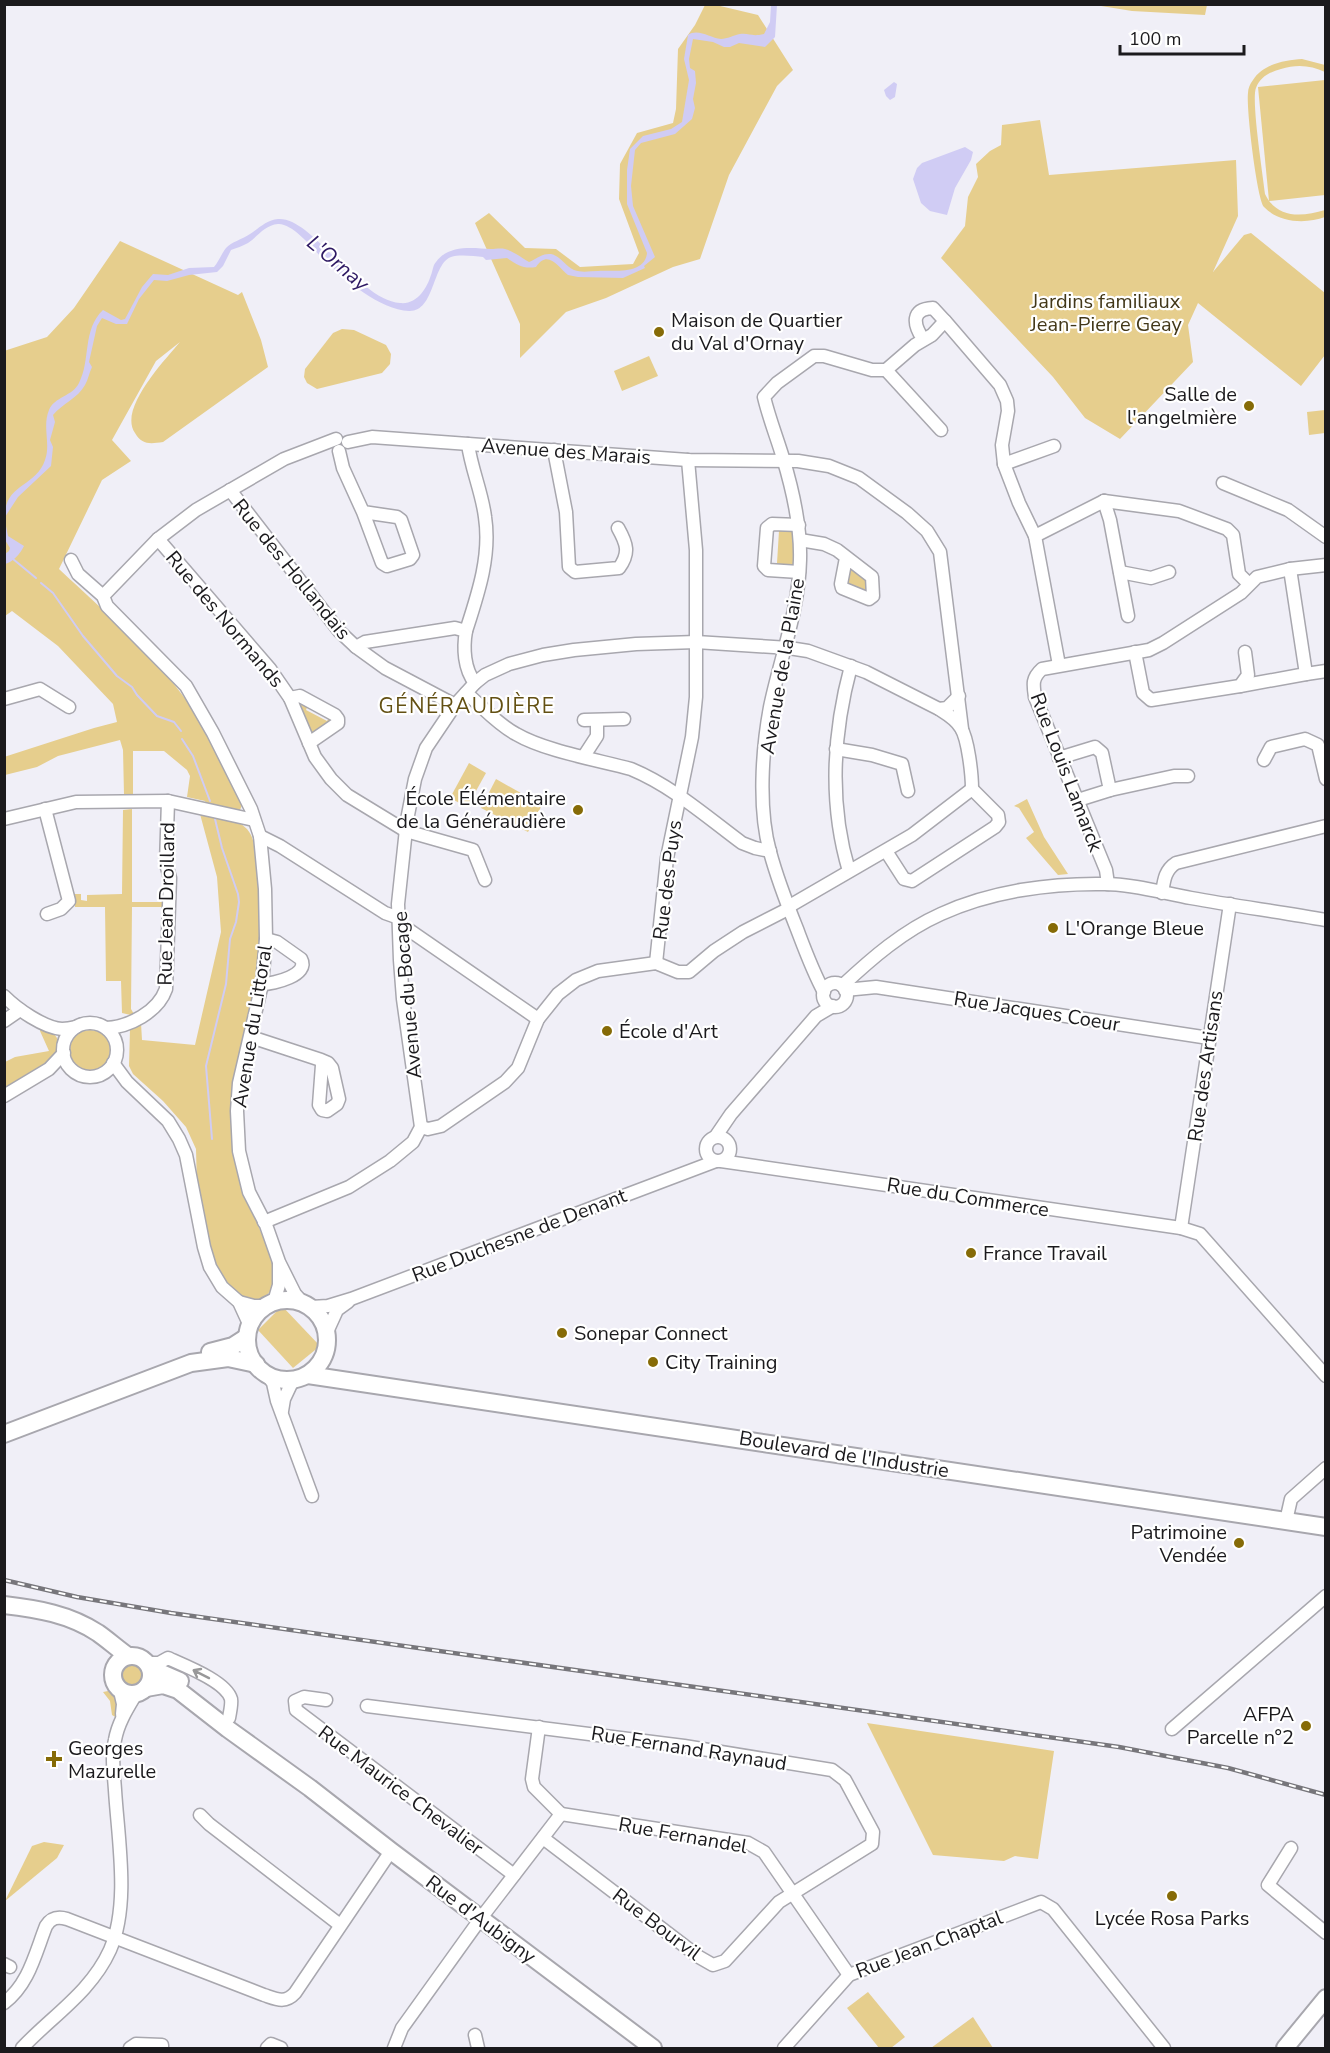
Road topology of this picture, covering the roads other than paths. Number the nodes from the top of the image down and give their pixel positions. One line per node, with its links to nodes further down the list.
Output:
1 (945, 321): 2 (street); 2 (street); 11 (street)
2 (923, 339): 3 (street)
3 (886, 370): 4 (street); 10 (street, Avenue de la Plaine)
4 (941, 430)
5 (468, 444): 6 (street, Avenue des Marais); 8 (street, Avenue des Marais); 32 (street)
6 (341, 446): 13 (street, Avenue des Marais); 15 (street)
7 (1054, 446): 11 (street)
8 (554, 450): 9 (street, Avenue des Marais); 17 (street)
9 (688, 460): 10 (street, Avenue des Marais); 33 (street, Rue des Puys)
10 (784, 462): 16 (street, Avenue de la Plaine); 44 (street, Avenue des Marais)
11 (1004, 464): 18 (street, Rue Louis Lamarck)
12 (1223, 483): 19 (street)
13 (230, 490): 20 (street, Avenue des Marais); 34 (street, Rue des Hollandais)
14 (1104, 501): 18 (street); 26 (street); 29 (street)
15 (363, 512): 15 (street)
16 (799, 525): 21 (street, Avenue de la Plaine); 28 (street)
17 (618, 528)
18 (1035, 536): 38 (street, Rue Louis Lamarck)
19 (1326, 537)
20 (158, 539): 30 (street, Avenue des Marais); 45 (street, Rue des Normands)
21 (800, 540): 22 (street); 28 (street, Avenue de la Plaine)
22 (846, 558)
23 (70, 560): 30 (street, Avenue du Littoral)
24 (1326, 565): 25 (street)
25 (1290, 570): 29 (street); 41 (street)
26 (1120, 572): 27 (street); 31 (street)
27 (1169, 572)
28 (799, 573): 35 (street, Avenue de la Plaine)
29 (1248, 584): 36 (street)
30 (103, 596): 67 (street, Avenue du Littoral)
31 (1128, 616)
32 (466, 631): 34 (street); 43 (street)
33 (696, 642): 35 (street, Avenue du Bocage); 43 (street, Avenue du Bocage); 62 (street, Rue des Puys)
34 (356, 647): 47 (street, Rue des Hollandais)
35 (784, 648): 39 (street, Avenue du Bocage); 71 (street, Avenue de la Plaine)
36 (1135, 652): 38 (street); 42 (street)
37 (1245, 652): 42 (street)
38 (1059, 665): 55 (street, Rue Louis Lamarck)
39 (851, 666): 49 (street, Avenue du Bocage); 53 (street)
40 (1326, 671): 41 (street)
41 (1306, 674): 42 (street)
42 (1240, 686)
43 (470, 688): 47 (street, Avenue du Bocage); 54 (street)
44 (959, 696): 49 (street); 51 (street, Avenue des Marais)
45 (290, 698): 52 (street, Rue des Normands); 52 (street)
46 (4, 699): 48 (street)
47 (455, 705): 69 (street, Avenue du Bocage)
48 (69, 707)
49 (939, 709): 51 (street, Avenue du Bocage)
50 (624, 719): 54 (street)
51 (962, 729): 59 (street)
52 (309, 743): 69 (street, Rue des Normands)
53 (836, 749): 61 (street); 73 (street)
54 (584, 756): 62 (street)
55 (1059, 758): 60 (street); 63 (street, Rue Louis Lamarck)
56 (1264, 760): 58 (street)
57 (1188, 776): 60 (street)
58 (1326, 779)
59 (972, 789): 72 (street); 72 (street)
60 (1110, 790): 63 (street)
61 (908, 791)
62 (679, 797): 71 (street); 83 (street, Rue des Puys)
63 (1078, 800): 75 (street, Rue Louis Lamarck)
64 (168, 801): 65 (street); 67 (street); 90 (street, Rue Jean Droillard)
65 (45, 808): 66 (street); 79 (street)
66 (4, 819)
67 (254, 820): 70 (street, Avenue du Littoral)
68 (1326, 826): 76 (street)
69 (406, 831): 74 (street, Rue des Normands); 81 (street, Avenue du Bocage)
70 (260, 836): 81 (street); 82 (street, Avenue du Littoral)
71 (770, 851): 78 (street, Avenue de la Plaine)
72 (886, 851): 73 (street)
73 (849, 871): 78 (street)
74 (485, 880)
75 (1108, 884): 76 (street); 85 (street)
76 (1162, 893): 77 (street)
77 (1230, 904): 80 (street); 95 (street, Rue des Artisans)
78 (789, 908): 83 (street); 85 (street, Avenue de la Plaine)
79 (48, 914)
80 (1326, 920)
81 (399, 922): 88 (street); 106 (street, Avenue du Bocage)
82 (266, 939): 84 (street, Avenue du Littoral); 84 (street)
83 (656, 963): 88 (street)
84 (262, 984): 94 (street, Avenue du Littoral)
85 (835, 994): 95 (street, Rue Jacques Coeur); 105 (street)
86 (4, 996): 87 (street)
87 (20, 1010): 89 (street); 91 (street)
88 (538, 1019): 106 (street)
89 (4, 1021)
90 (128, 1024): 93 (street, Rue Jean Droillard); 96 (street, Rue Jean Droillard)
91 (50, 1027): 92 (street); 97 (street)
92 (76, 1027): 93 (street); 97 (street)
93 (106, 1028): 96 (street)
94 (251, 1037): 98 (street); 113 (street, Avenue du Littoral)
95 (1209, 1038): 114 (street, Rue des Artisans)
96 (116, 1042): 99 (street)
97 (64, 1048): 100 (street); 101 (street)
98 (321, 1060)
99 (113, 1063): 102 (street); 103 (street)
100 (49, 1069): 101 (street); 104 (street)
101 (72, 1069): 102 (street)
102 (104, 1073): 103 (street)
103 (127, 1082): 117 (street)
104 (4, 1095)
105 (731, 1114): 107 (street); 108 (street)
106 (421, 1127): 113 (street)
107 (716, 1137): 108 (street); 109 (street)
108 (729, 1146): 110 (street); 111 (street, Rue du Commerce)
109 (706, 1147): 110 (street); 112 (street)
110 (718, 1161): 111 (street, Rue du Commerce); 112 (street, Rue Duchesne de Denant)
111 (756, 1166): 114 (street, Rue du Commerce)
112 (687, 1171): 116 (street, Rue Duchesne de Denant)
113 (264, 1222): 115 (street, Avenue du Littoral)
114 (1181, 1228): 124 (street, Rue du Commerce)
115 (279, 1262): 118 (street, Avenue du Littoral); 119 (street, Avenue du Littoral)
116 (351, 1299): 119 (street, Rue Duchesne de Denant); 121 (street, Rue Duchesne de Denant)
117 (239, 1302): 118 (street); 120 (street)
118 (270, 1304): 119 (main road); 120 (main road)
119 (307, 1305): 121 (main road)
120 (249, 1331): 123 (main road); 128 (main road)
121 (327, 1332): 122 (main road)
122 (325, 1354): 125 (main road); 126 (main road, Boulevard de l'Industrie)
123 (261, 1370): 125 (main road); 127 (street); 129 (main road)
124 (1326, 1376)
125 (300, 1377): 126 (main road, Boulevard de l'Industrie); 127 (street)
126 (363, 1382): 132 (main road, Boulevard de l'Industrie)
127 (282, 1412): 131 (street)
128 (4, 1425)
129 (4, 1434)
130 (1326, 1468): 132 (street)
131 (312, 1496)
132 (1286, 1521): 133 (main road, Boulevard de l'Industrie)
133 (1326, 1527)
134 (1326, 1596): 142 (street)
135 (4, 1605): 136 (main road)
136 (122, 1660): 137 (main road); 138 (main road)
137 (148, 1666): 138 (main road); 143 (main road, Rue d'Aubigny, one-way to 137)
138 (134, 1691): 143 (main road, Rue d'Aubigny); 154 (street)
139 (326, 1700): 149 (street, Rue Maurice Chevalier)
140 (367, 1706): 141 (street, Rue Fernand Raynaud)
141 (538, 1727): 144 (street); 150 (street, Rue Fernand Raynaud)
142 (1172, 1729)
143 (310, 1788): 148 (main road, Rue d'Aubigny)
144 (561, 1814): 146 (street); 150 (street, Rue Fernandel)
145 (200, 1815): 152 (street)
146 (543, 1838): 149 (street); 150 (street, Rue Bourvil)
147 (1292, 1848): 153 (street)
148 (391, 1851): 151 (main road, Rue d'Aubigny); 152 (street)
149 (514, 1875): 151 (street)
150 (793, 1892): 155 (street, Rue Fernandel)
151 (481, 1918): 164 (street); 166 (main road, Rue d'Aubigny)
152 (340, 1925): 154 (street)
153 (1326, 1933)
154 (115, 1938): 157 (street); 159 (street)
155 (849, 1975): 167 (street, Rue Jean Chaptal); 168 (street, Rue Jean Chaptal)
156 (1324, 2002): 169 (main road)
157 (4, 2003)
158 (475, 2035): 165 (street)
159 (22, 2049)
160 (130, 2049): 161 (street)
161 (162, 2049)
162 (267, 2049): 163 (street)
163 (280, 2049)
164 (394, 2049)
165 (478, 2049)
166 (652, 2049)
167 (784, 2049)
168 (1164, 2049)
169 (1286, 2049)

